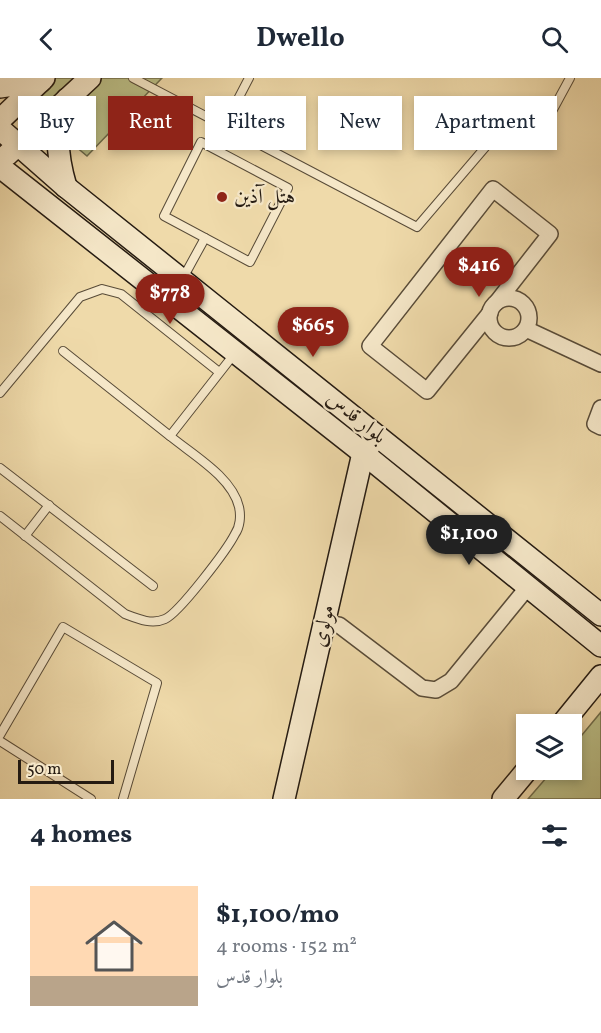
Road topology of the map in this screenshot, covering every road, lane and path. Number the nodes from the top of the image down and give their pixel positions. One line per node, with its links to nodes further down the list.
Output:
1 (90, 78): 7 (main road)
2 (133, 78): 9 (lane)
3 (249, 78): 8 (lane)
4 (570, 78): 14 (lane)
5 (42, 79): 6 (main road); 10 (main road)
6 (0, 87)
7 (70, 96)
8 (240, 96)
9 (205, 116)
10 (0, 120)
11 (0, 129): 12 (main road, بلوار قدس)
12 (17, 146): 15 (main road); 17 (main road, بلوار قدس)
13 (59, 150): 17 (main road)
14 (270, 150)
15 (0, 161)
16 (0, 167): 23 (main road, بلوار قدس)
17 (66, 187): 19 (main road, بلوار قدس)
18 (205, 238): 18 (lane); 19 (lane)
19 (182, 279): 29 (main road, بلوار قدس)
20 (493, 308): 20 (street); 21 (street); 21 (street)
21 (526, 329): 24 (street)
22 (63, 351): 30 (lane)
23 (236, 352): 25 (lane); 31 (main road, بلوار قدس)
24 (601, 364)
25 (219, 372): 26 (lane); 30 (lane)
26 (0, 393)
27 (601, 408): 28 (street)
28 (601, 427)
29 (377, 434): 31 (main road); 38 (main road, بلوار قدس)
30 (170, 435): 35 (lane)
31 (363, 453): 37 (main road, بلوار قدس); 48 (main road, مولوی)
32 (0, 468): 33 (lane)
33 (49, 505): 35 (lane); 36 (lane)
34 (0, 516): 35 (lane)
35 (25, 536)
36 (153, 586)
37 (527, 588): 39 (street); 40 (main road, بلوار قدس)
38 (601, 615)
39 (339, 626)
40 (601, 646)
41 (601, 676): 42 (main road)
42 (570, 714)
43 (0, 735): 47 (lane)
44 (0, 741): 46 (lane)
45 (519, 780): 49 (main road)
46 (91, 799)
47 (123, 799)
48 (284, 799)
49 (503, 799)

